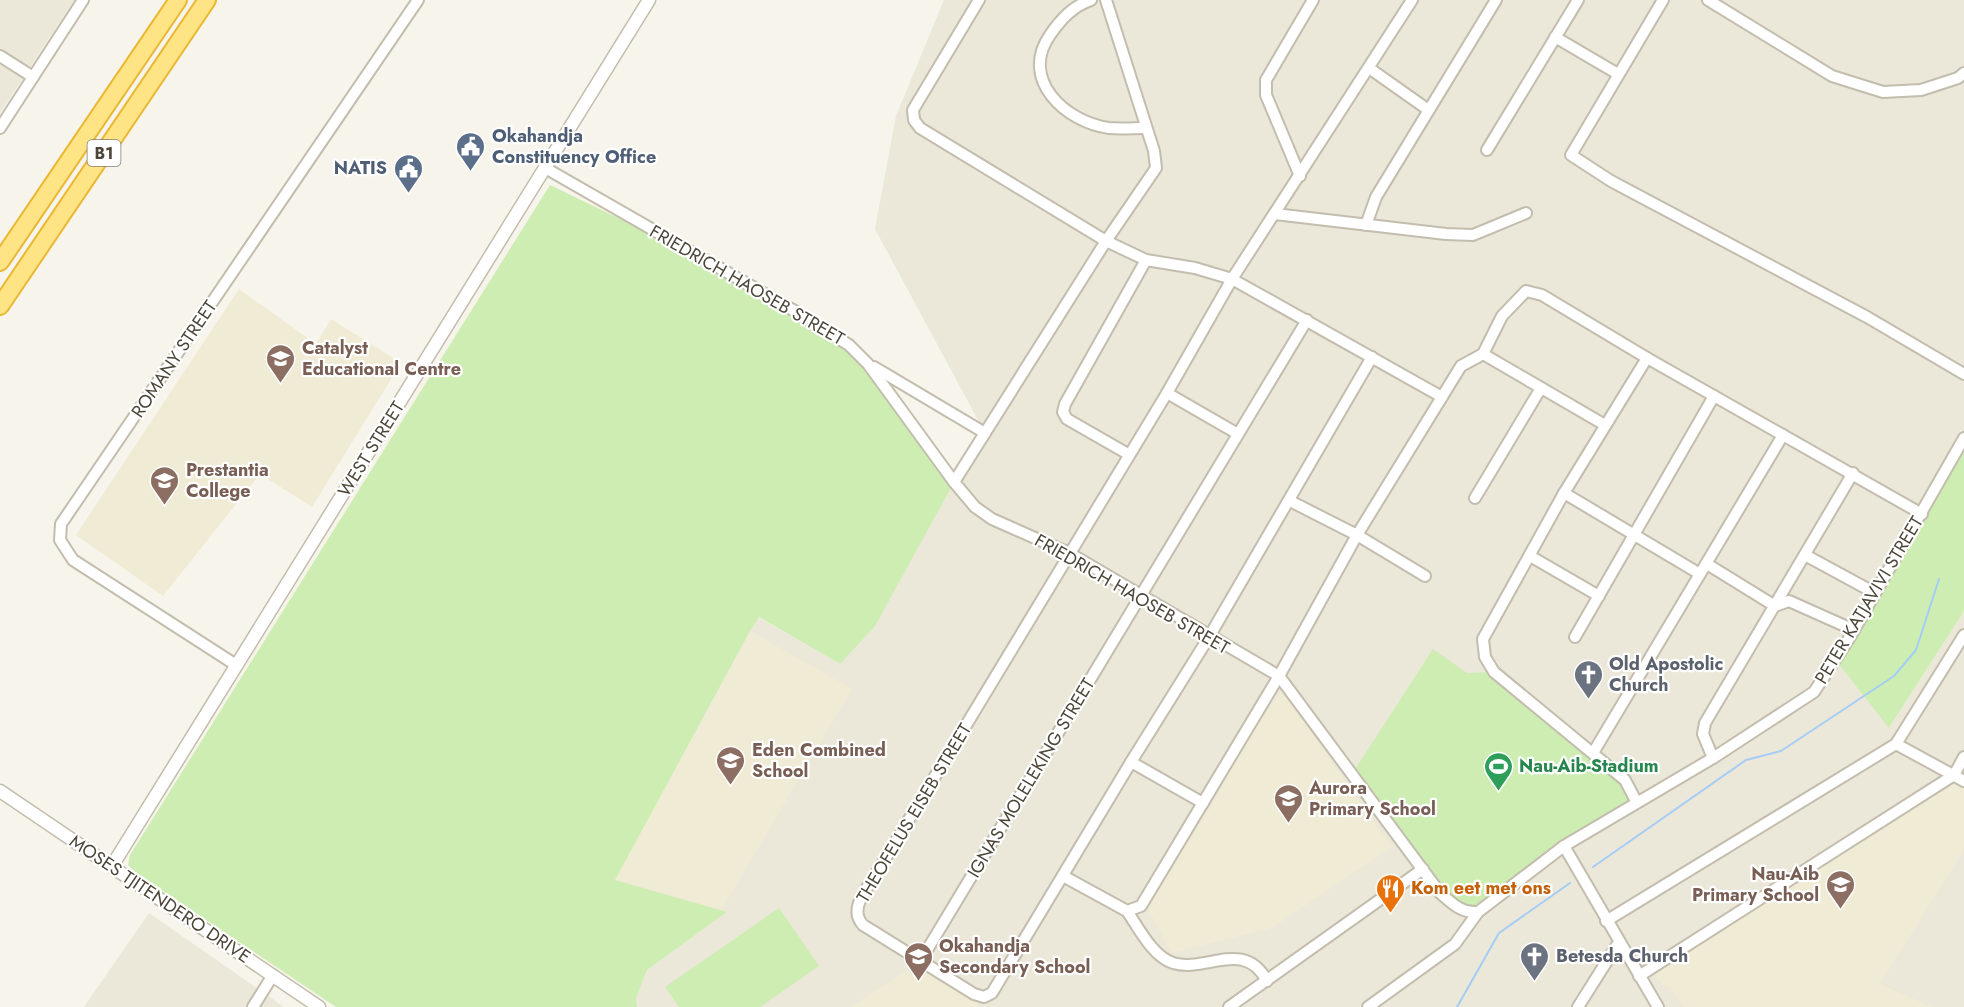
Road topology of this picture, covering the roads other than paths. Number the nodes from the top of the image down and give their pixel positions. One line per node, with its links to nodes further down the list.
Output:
1 (83, 0): 20 (street)
2 (178, 0): 32 (highway, B1)
3 (207, 0): 34 (highway, B1)
4 (418, 0): 73 (street, ROMANY STREET)
5 (649, 0): 25 (street, WEST STREET)
6 (979, 0): 30 (street)
7 (1091, 0): 23 (street)
8 (1106, 0): 23 (street)
9 (1313, 0): 26 (street)
10 (1412, 0): 17 (street)
11 (1496, 0): 21 (street)
12 (1578, 0): 15 (street)
13 (1663, 0): 19 (street)
14 (1708, 0): 18 (street)
15 (1555, 37): 19 (street); 24 (street)
16 (0, 56): 20 (street)
17 (1369, 68): 21 (street); 26 (street)
18 (1964, 73)
19 (1618, 74): 40 (street)
20 (33, 77): 22 (street)
21 (1427, 109): 29 (street)
22 (0, 128)
23 (1146, 128): 30 (street)
24 (1487, 150)
25 (547, 169): 39 (street, FRIEDRICH HAOSEB STREET); 73 (street, WEST STREET)
26 (1300, 176): 28 (street)
27 (1526, 213): 29 (street)
28 (1275, 214): 29 (street); 33 (street)
29 (1366, 225)
30 (1106, 241): 31 (street); 46 (street)
31 (1146, 260): 33 (street); 50 (street)
32 (0, 262)
33 (1232, 279): 35 (street); 42 (street)
34 (0, 306)
35 (1307, 320): 37 (street); 47 (street, IGNAS MOLELEKING STREET)
36 (1483, 354): 38 (street); 41 (street); 44 (street)
37 (1372, 357): 44 (street); 55 (street, THEOFELUS EISEB STREET)
38 (1647, 358): 43 (street); 45 (street)
39 (868, 364): 46 (street); 52 (street, FRIEDRICH HAOSEB STREET)
40 (1964, 374)
41 (1541, 388): 45 (street); 54 (street)
42 (1167, 393): 47 (street); 50 (street)
43 (1714, 396): 48 (street); 57 (street)
44 (1443, 397): 58 (street)
45 (1605, 425): 53 (street)
46 (985, 433): 52 (street)
47 (1238, 434): 66 (street, IGNAS MOLELEKING STREET)
48 (1783, 435): 51 (street); 62 (street)
49 (1964, 438): 56 (street, PETER KATJAVIVI STREET)
50 (1128, 454): 59 (street)
51 (1853, 473): 56 (street); 60 (street)
52 (954, 482): 59 (street, FRIEDRICH HAOSEB STREET)
53 (1564, 493): 57 (street); 61 (street)
54 (1475, 498)
55 (1290, 501): 58 (street); 71 (street, THEOFELUS EISEB STREET)
56 (1923, 514): 65 (street, PETER KATJAVIVI STREET)
57 (1634, 534): 63 (street); 67 (street)
58 (1357, 536): 64 (street); 74 (street)
59 (1069, 553): 66 (street, FRIEDRICH HAOSEB STREET); 93 (street, THEOFELUS EISEB STREET)
60 (1805, 555): 65 (street); 68 (street)
61 (1530, 556): 67 (street); 76 (street)
62 (1707, 564): 63 (street); 68 (street)
63 (1700, 574): 76 (street)
64 (1425, 576)
65 (1875, 593): 69 (street, PETER KATJAVIVI STREET)
66 (1141, 596): 71 (street, FRIEDRICH HAOSEB STREET); 93 (street, IGNAS MOLELEKING STREET)
67 (1599, 596): 72 (street)
68 (1774, 606): 69 (street); 78 (street)
69 (1854, 630): 78 (street, PETER KATJAVIVI STREET)
70 (1964, 635): 75 (street)
71 (1209, 637): 74 (street, FRIEDRICH HAOSEB STREET); 79 (street, THEOFELUS EISEB STREET)
72 (1575, 637)
73 (236, 665): 86 (street, WEST STREET)
74 (1279, 676): 84 (street); 87 (street, FRIEDRICH HAOSEB STREET)
75 (1896, 744): 80 (street); 91 (street)
76 (1593, 753): 83 (street)
77 (1964, 757): 80 (street)
78 (1713, 758): 83 (street, PETER KATJAVIVI STREET)
79 (1131, 762): 84 (street); 88 (street, THEOFELUS EISEB STREET)
80 (1954, 774): 81 (street); 95 (street)
81 (1964, 781)
82 (0, 791): 86 (street, MOSES TJITENDERO DRIVE)
83 (1636, 801): 85 (street, PETER KATJAVIVI STREET)
84 (1203, 803): 89 (street)
85 (1564, 846): 90 (street, PETER KATJAVIVI STREET); 91 (street)
86 (112, 866): 94 (street, MOSES TJITENDERO DRIVE)
87 (1423, 869): 90 (street, FRIEDRICH HAOSEB STREET); 96 (street)
88 (1063, 876): 89 (street); 93 (street, THEOFELUS EISEB STREET)
89 (1126, 911): 96 (street)
90 (1478, 912): 100 (street, PETER KATJAVIVI STREET)
91 (1606, 921): 92 (street)
92 (1619, 942): 95 (street); 101 (street)
93 (921, 960)
94 (273, 975): 97 (street); 98 (street, MOSES TJITENDERO DRIVE)
95 (1640, 976): 102 (street)
96 (1267, 981): 99 (street)
97 (253, 1007)
98 (320, 1007)
99 (1228, 1007)
100 (1368, 1007)
101 (1578, 1007)
102 (1658, 1007)

